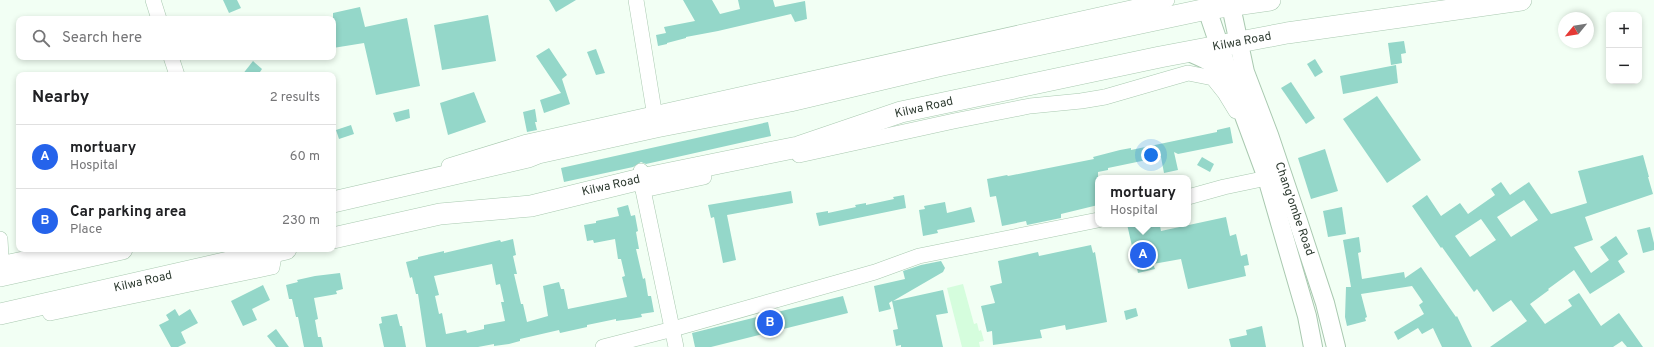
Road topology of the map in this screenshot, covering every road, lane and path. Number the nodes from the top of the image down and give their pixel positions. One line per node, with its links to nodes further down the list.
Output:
1 (153, 0): 8 (street)
2 (636, 0): 16 (street)
3 (1167, 0): 16 (street)
4 (1270, 0): 6 (highway)
5 (1521, 0): 9 (highway, Kilwa Road)
6 (1231, 6): 7 (highway); 10 (main road, Chang'ombe Road)
7 (1207, 9): 10 (main road, Chang'ombe Road); 16 (highway)
8 (158, 16)
9 (1265, 37): 10 (highway, Kilwa Road); 14 (main road)
10 (1229, 44): 11 (highway, Kilwa Road); 14 (main road, Chang'ombe Road); 15 (main road, Chang'ombe Road)
11 (1189, 52): 15 (main road, Chang'ombe Road); 19 (highway, Kilwa Road)
12 (171, 60): 13 (street)
13 (176, 72)
14 (1245, 72): 38 (main road, Chang'ombe Road)
15 (1233, 86): 17 (main road, Chang'ombe Road)
16 (656, 121): 20 (street); 22 (highway)
17 (1247, 126): 18 (main road, Chang'ombe Road); 19 (street)
18 (1267, 178): 21 (street); 37 (main road, Chang'ombe Road)
19 (642, 180): 24 (highway, Kilwa Road); 33 (street)
20 (336, 191)
21 (1191, 196)
22 (336, 201)
23 (1095, 221): 33 (street)
24 (336, 237)
25 (0, 239): 30 (street)
26 (60, 252): 30 (street)
27 (105, 252): 30 (highway)
28 (271, 252): 31 (highway, Kilwa Road)
29 (279, 252): 32 (street)
30 (1, 270)
31 (0, 314)
32 (0, 324)
33 (673, 329): 34 (street); 36 (street)
34 (637, 343): 35 (street)
35 (603, 347)
36 (676, 347)
37 (1313, 347)
38 (1336, 347)

